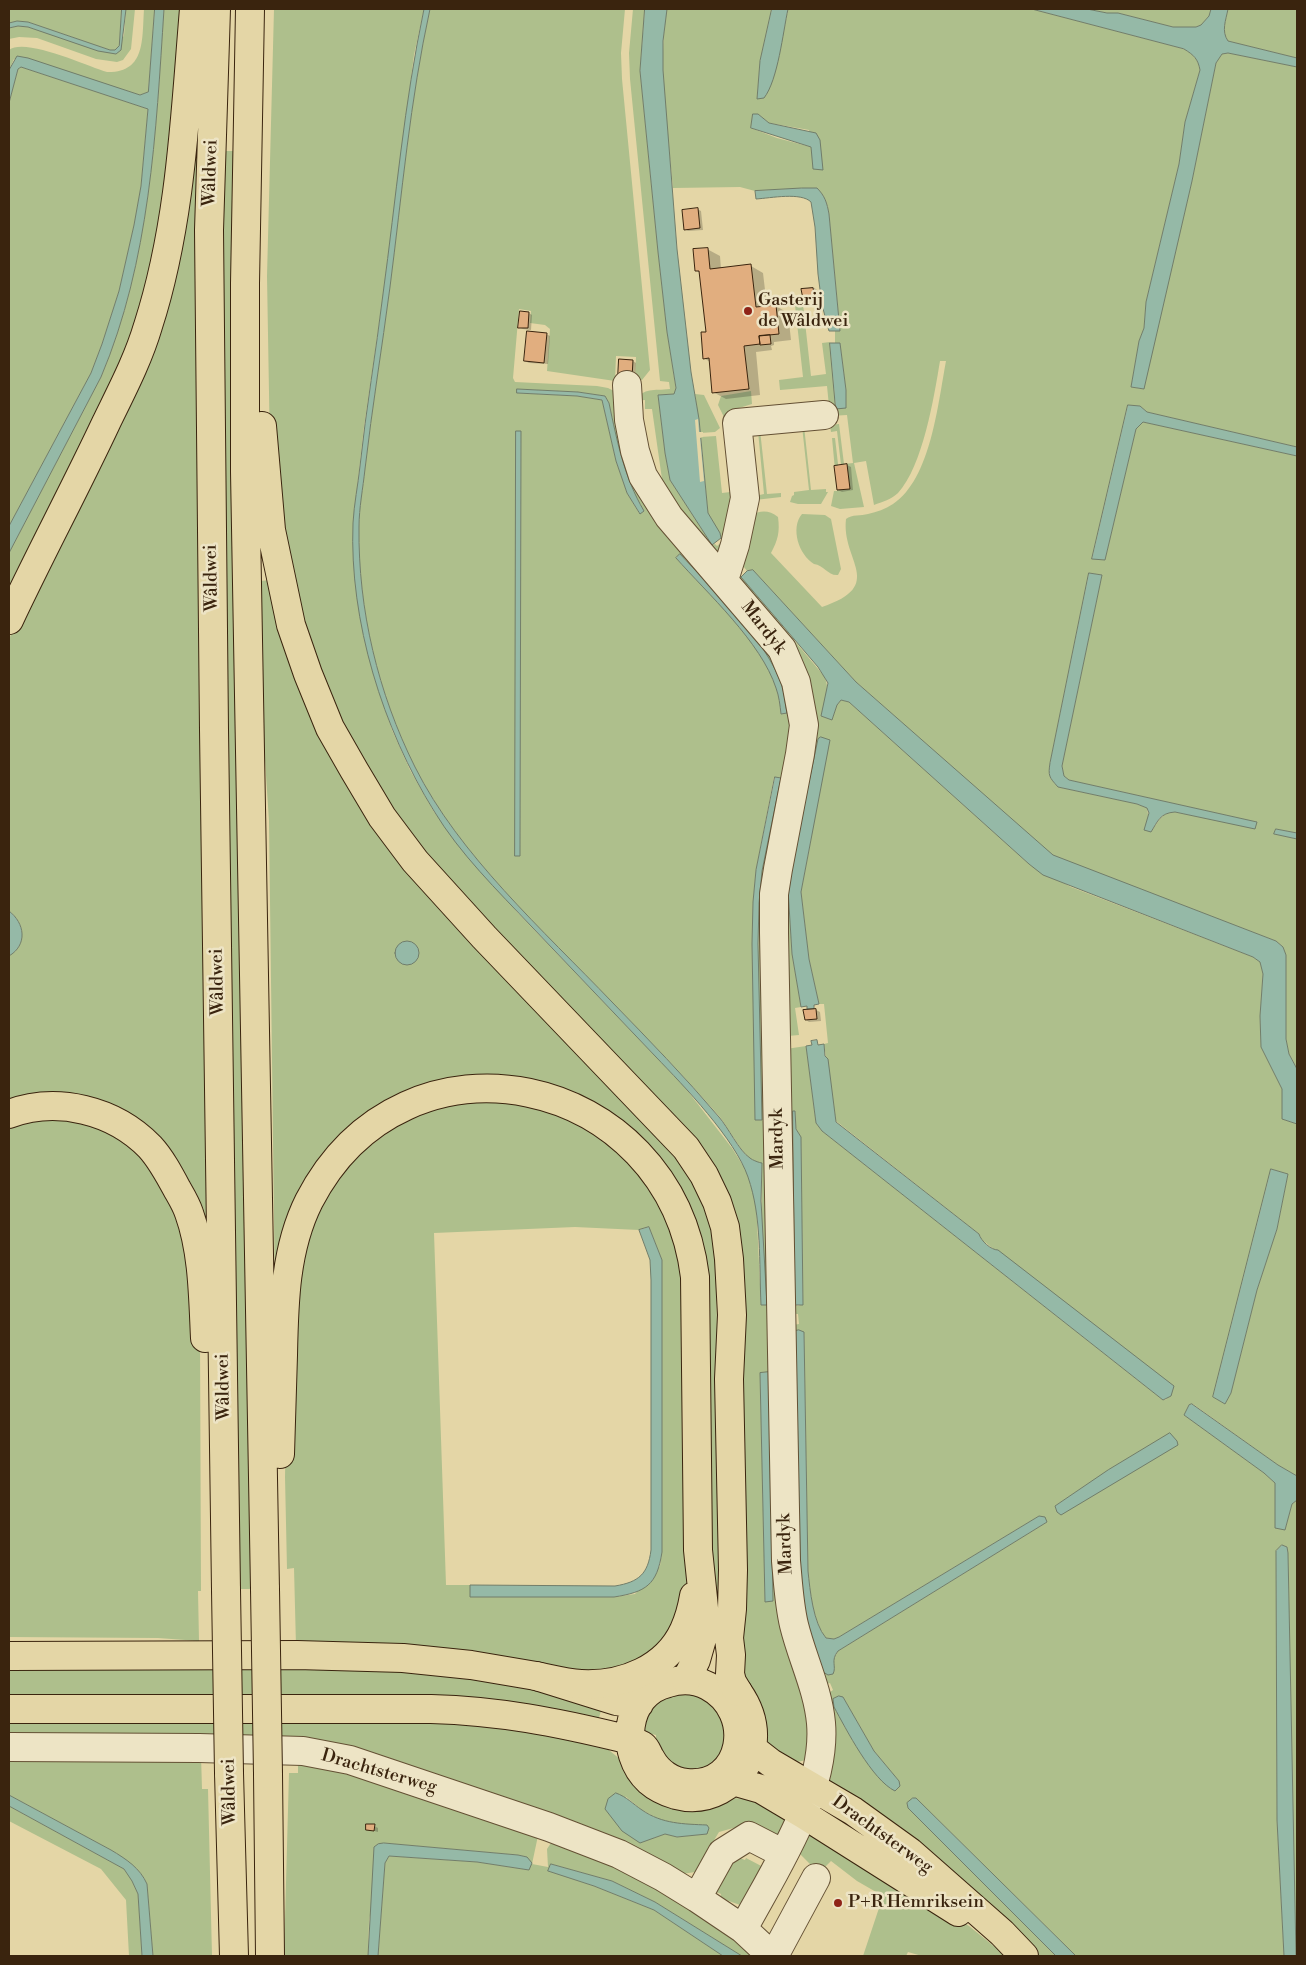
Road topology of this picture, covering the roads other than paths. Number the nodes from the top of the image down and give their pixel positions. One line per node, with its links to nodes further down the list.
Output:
1 (194, 9): 8 (main road)
2 (216, 9): 10 (main road, Wâldwei)
3 (250, 9): 4 (main road, Wâldwei)
4 (245, 283): 12 (main road, Wâldwei); 16 (main road)
5 (627, 385): 7 (street, Mardyk)
6 (824, 415): 7 (street)
7 (724, 580): 23 (street, Mardyk)
8 (9, 620)
9 (9, 1114): 10 (main road)
10 (224, 1437): 29 (main road, Wâldwei, bridge)
11 (698, 1550): 12 (main road); 14 (main road); 15 (main road)
12 (265, 1589): 30 (main road, Wâldwei, bridge)
13 (9, 1656): 14 (main road)
14 (536, 1676): 17 (main road)
15 (686, 1680): 16 (main road); 17 (main road)
16 (731, 1694): 20 (main road)
17 (638, 1704): 19 (main road)
18 (9, 1709): 19 (main road)
19 (629, 1740): 20 (main road); 22 (main road)
20 (745, 1743): 22 (main road); 23 (main road, Drachtsterweg)
21 (9, 1747): 27 (street, Drachtsterweg)
22 (733, 1781): 24 (main road, Drachtsterweg)
23 (813, 1787): 24 (street, Mardyk); 33 (main road, Drachtsterweg)
24 (803, 1814): 25 (street, Mardyk); 32 (main road, Drachtsterweg)
25 (784, 1854): 27 (street); 28 (street, Mardyk)
26 (816, 1878): 31 (street)
27 (697, 1898): 28 (street, Drachtsterweg)
28 (743, 1930): 31 (street)
29 (234, 1956)
30 (270, 1956)
31 (773, 1956)
32 (1017, 1956)
33 (1024, 1956)

